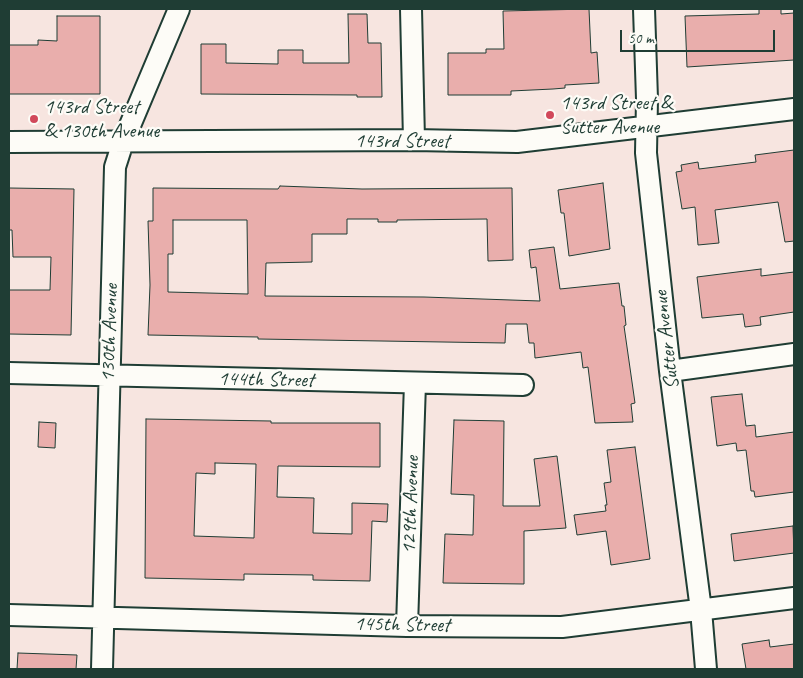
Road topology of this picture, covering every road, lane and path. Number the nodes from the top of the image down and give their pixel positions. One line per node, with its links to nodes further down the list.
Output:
1 (179, 9): 8 (street, 130th Avenue)
2 (411, 9): 6 (street)
3 (644, 9): 5 (street, Sutter Avenue)
4 (794, 109): 5 (street, 143rd Street)
5 (647, 127): 6 (street, 143rd Street); 10 (street, Sutter Avenue)
6 (414, 140): 8 (street, 143rd Street)
7 (9, 142): 8 (street, 143rd Street)
8 (123, 142): 12 (street, 130th Avenue)
9 (794, 354): 10 (street)
10 (670, 370): 16 (street, Sutter Avenue)
11 (9, 374): 12 (street, 144th Street)
12 (109, 376): 13 (street, 144th Street); 18 (street, 130th Avenue)
13 (415, 383): 14 (street, 144th Street); 19 (street, 129th Avenue)
14 (523, 385)
15 (794, 598): 16 (street, 145th Street)
16 (701, 610): 19 (street, 145th Street); 21 (street, Sutter Avenue)
17 (9, 615): 18 (street, 145th Street)
18 (103, 617): 19 (street, 145th Street); 20 (street, 130th Avenue)
19 (407, 626)
20 (102, 669)
21 (706, 669)

